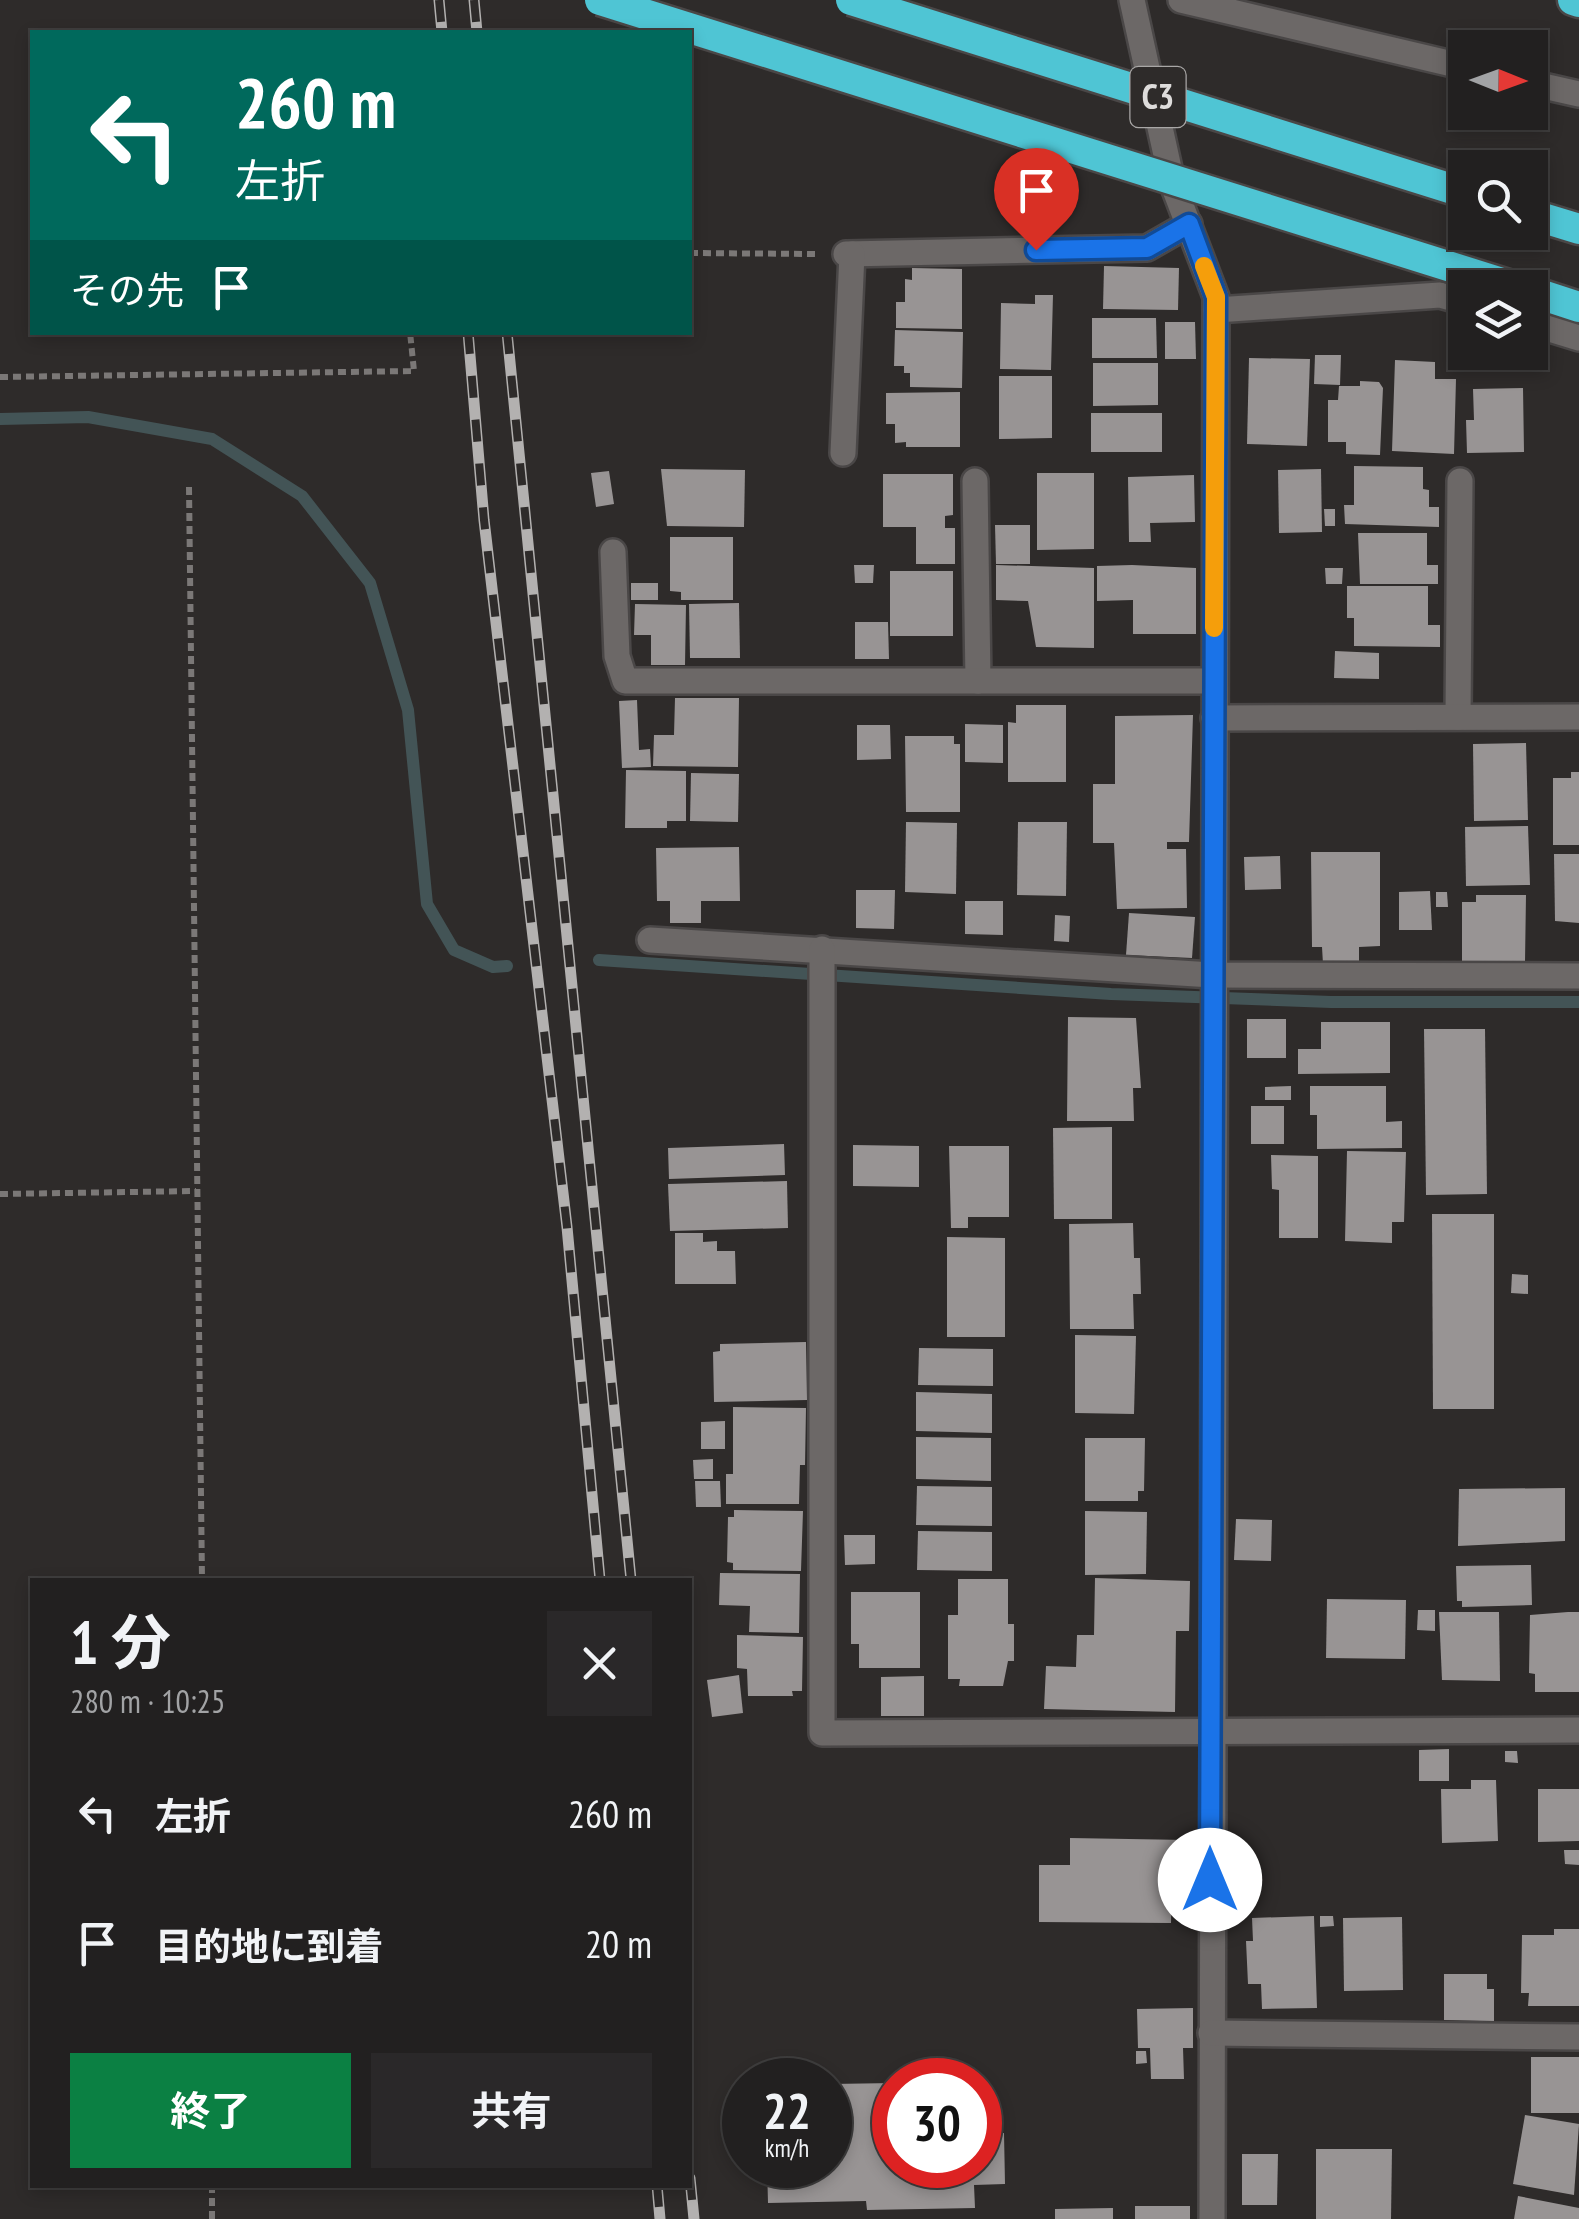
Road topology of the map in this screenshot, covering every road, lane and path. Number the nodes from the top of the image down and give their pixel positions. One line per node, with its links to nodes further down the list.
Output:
1 (600, 0): 14 (highway, C3, bridge)
2 (851, 0): 8 (highway, C3, bridge)
3 (1132, 0): 10 (street)
4 (1181, 0): 5 (street)
5 (1448, 63)
6 (1548, 87): 7 (street)
7 (1579, 94)
8 (1448, 189)
9 (1548, 220): 11 (highway)
10 (1189, 224): 13 (street); 18 (street)
11 (1579, 230)
12 (692, 253): 13 (path)
13 (849, 254): 23 (street)
14 (1461, 270)
15 (1448, 297): 18 (street)
16 (1548, 297): 17 (highway)
17 (1579, 306)
18 (1216, 310): 28 (street)
19 (1548, 329): 21 (street)
20 (410, 335): 22 (path)
21 (1579, 338)
22 (0, 377)
23 (843, 454)
24 (976, 481): 29 (street)
25 (1460, 481): 32 (street)
26 (189, 487): 37 (path)
27 (613, 552): 29 (street)
28 (1214, 681): 29 (street); 31 (street)
29 (978, 682)
30 (1579, 717): 32 (street)
31 (1214, 718): 32 (street); 35 (street)
32 (1458, 718)
33 (650, 940): 34 (street)
34 (822, 949): 35 (street); 40 (street)
35 (1212, 974): 36 (street); 40 (street)
36 (1579, 976)
37 (196, 1191): 38 (path); 39 (path)
38 (0, 1194)
39 (202, 1578)
40 (1210, 1728): 41 (street); 42 (street)
41 (1579, 1730)
42 (1211, 2033): 43 (street); 46 (street)
43 (1579, 2037)
44 (212, 2188): 45 (path)
45 (212, 2219)
46 (1212, 2219)

